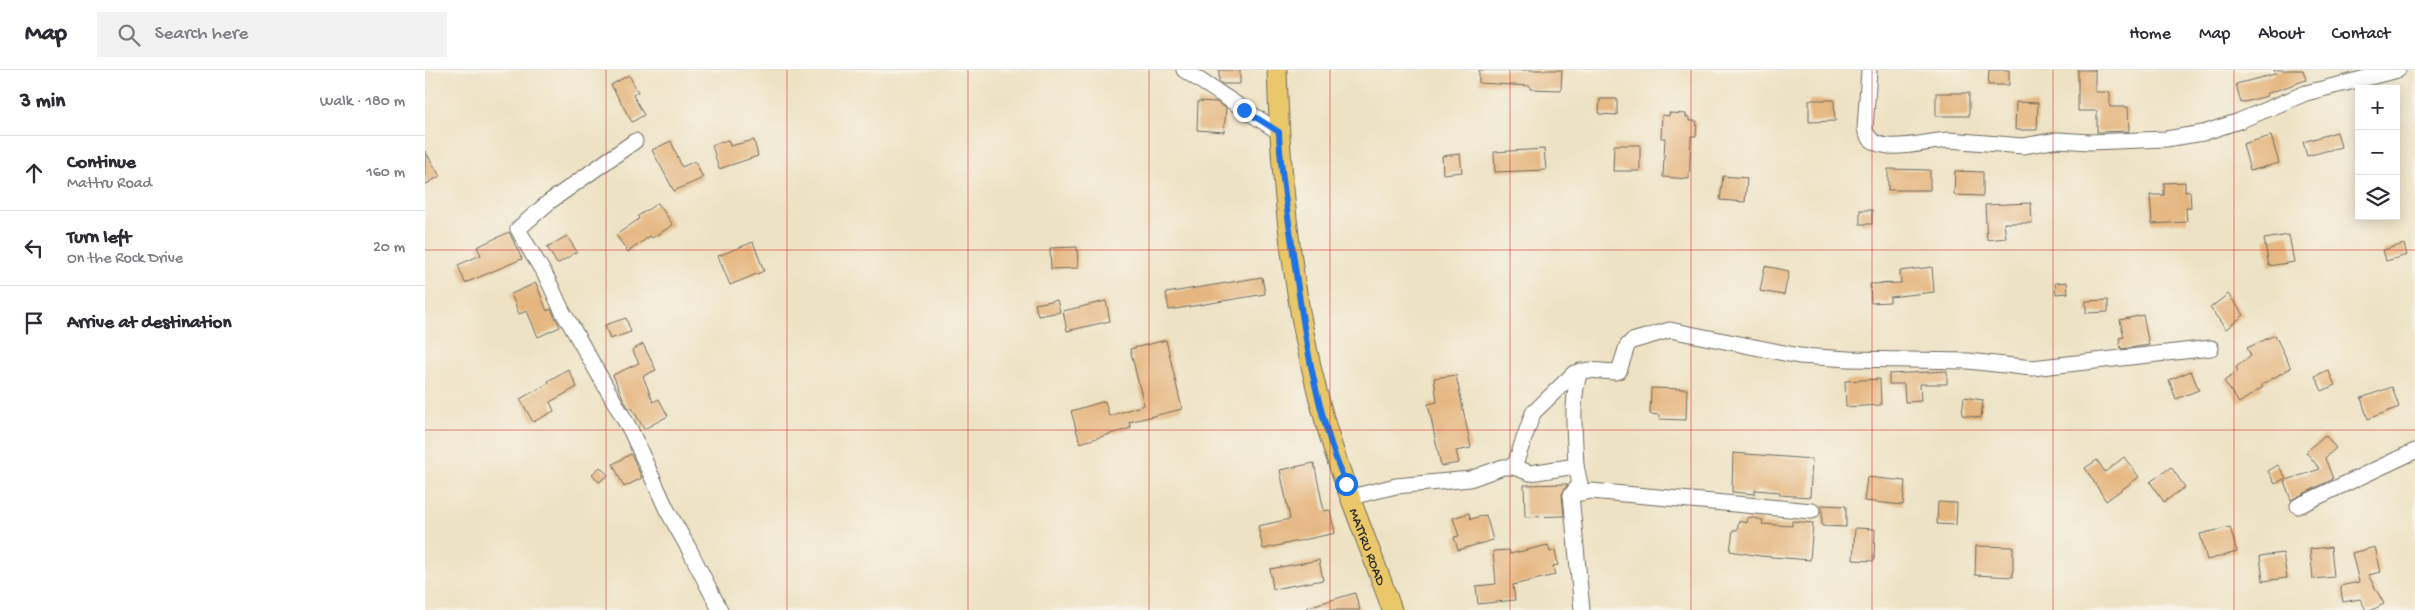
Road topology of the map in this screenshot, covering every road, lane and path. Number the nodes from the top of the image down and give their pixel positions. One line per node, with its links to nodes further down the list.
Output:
1 (1184, 70): 5 (street)
2 (1277, 70): 5 (main road, MATTRU ROAD)
3 (1869, 70): 4 (street)
4 (2398, 70)
5 (1279, 132): 13 (main road, MATTRU ROAD)
6 (635, 142): 16 (street)
7 (2211, 348): 8 (street)
8 (1580, 371): 10 (street); 11 (street)
9 (2415, 451): 14 (street)
10 (1576, 466): 11 (street); 12 (street)
11 (1514, 467): 13 (street)
12 (1571, 495): 15 (street); 18 (street)
13 (1351, 497): 17 (main road, MATTRU ROAD)
14 (2299, 506)
15 (1812, 511)
16 (720, 610)
17 (1392, 610)
18 (1582, 610)

